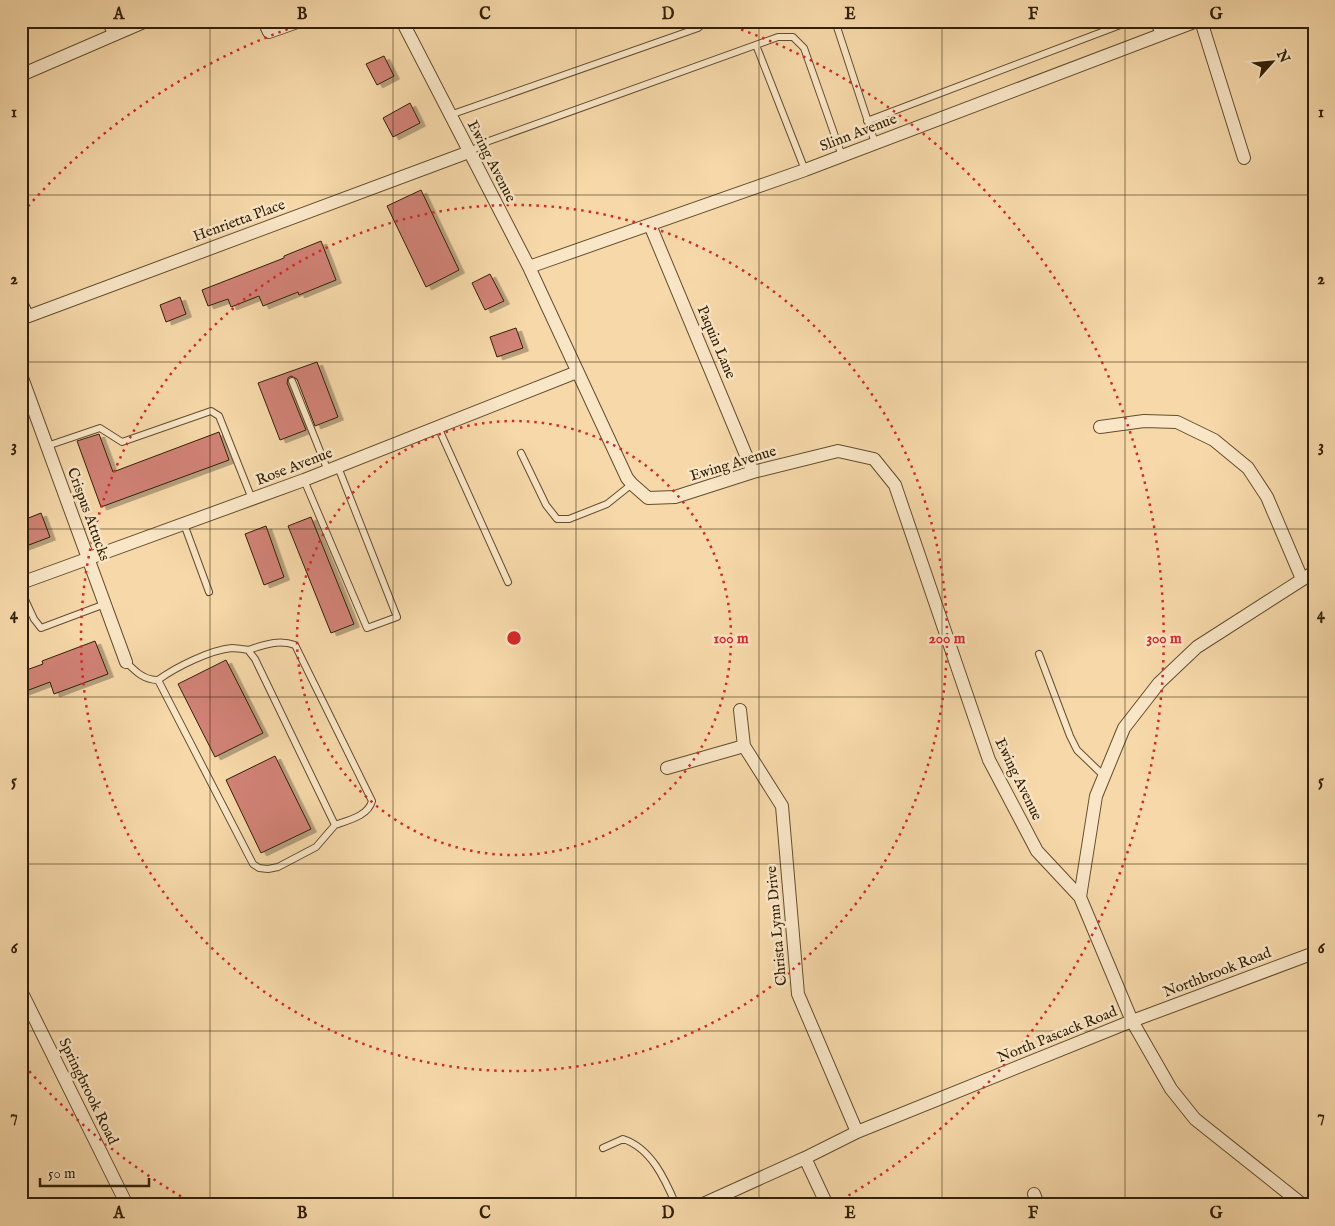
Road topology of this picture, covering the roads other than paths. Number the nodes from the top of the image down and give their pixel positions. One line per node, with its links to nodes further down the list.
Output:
1 (105, 21): 12 (lane)
2 (146, 21): 12 (street)
3 (264, 21): 4 (street)
4 (300, 21)
5 (706, 21): 16 (lane)
6 (835, 21): 17 (lane)
7 (1131, 21): 17 (lane)
8 (1152, 21): 13 (lane)
9 (1202, 21): 21 (street)
10 (405, 22): 16 (street, Ewing Avenue)
11 (1188, 23): 13 (street, Slinn Avenue)
12 (112, 36): 15 (street)
13 (1161, 36): 18 (street, Slinn Avenue)
14 (756, 45): 19 (lane); 20 (lane); 22 (lane)
15 (21, 75)
16 (450, 115): 19 (street, Ewing Avenue)
17 (868, 121): 18 (lane)
18 (875, 144): 20 (street, Slinn Avenue)
19 (469, 152): 24 (street, Ewing Avenue); 26 (street, Henrietta Place)
20 (842, 156): 22 (street, Slinn Avenue)
21 (1244, 158)
22 (804, 170): 23 (street, Slinn Avenue)
23 (650, 225): 24 (street, Slinn Avenue); 35 (street, Paquin Lane)
24 (529, 267): 27 (street, Ewing Avenue)
25 (21, 295): 26 (lane)
26 (25, 317)
27 (577, 372): 31 (street, Rose Avenue); 37 (street, Ewing Avenue)
28 (21, 376): 32 (street, Crispus Attucks)
29 (292, 381): 34 (lane)
30 (1100, 426): 42 (street)
31 (438, 427): 34 (street, Rose Avenue); 43 (lane)
32 (47, 446): 38 (lane); 40 (street, Crispus Attucks)
33 (521, 453): 37 (lane)
34 (333, 469): 36 (street, Rose Avenue); 36 (lane)
35 (753, 472): 37 (street, Ewing Avenue); 59 (street, Ewing Avenue)
36 (304, 480): 38 (street, Rose Avenue)
37 (632, 484)
38 (252, 499): 39 (street, Rose Avenue)
39 (184, 524): 40 (street, Rose Avenue); 46 (lane)
40 (87, 559): 44 (street, Rose Avenue); 47 (street, Crispus Attucks)
41 (1314, 572): 42 (street)
42 (1302, 579): 57 (street)
43 (508, 582)
44 (21, 583)
45 (21, 591): 47 (lane)
46 (209, 592)
47 (104, 604): 52 (street, Crispus Attucks)
48 (21, 629): 49 (lane)
49 (21, 648)
50 (248, 650): 53 (lane); 58 (lane); 58 (lane)
51 (1039, 654): 57 (lane)
52 (126, 662): 53 (lane)
53 (158, 680): 58 (lane)
54 (740, 710): 55 (street, Christa Lynn Drive)
55 (744, 746): 56 (street); 63 (street, Christa Lynn Drive)
56 (667, 768)
57 (1104, 776): 59 (street)
58 (336, 825)
59 (1080, 897): 62 (street, North Pascack Road)
60 (1314, 953): 62 (street, Northbrook Road)
61 (21, 991): 66 (street, Springbrook Road)
62 (1132, 1021): 63 (street, North Pascack Road); 70 (street)
63 (857, 1132): 65 (street, North Pascack Road)
64 (603, 1148): 67 (lane)
65 (804, 1158): 68 (street, North Pascack Road); 69 (street)
66 (127, 1205)
67 (676, 1205)
68 (701, 1205)
69 (827, 1205)
70 (1303, 1205)

